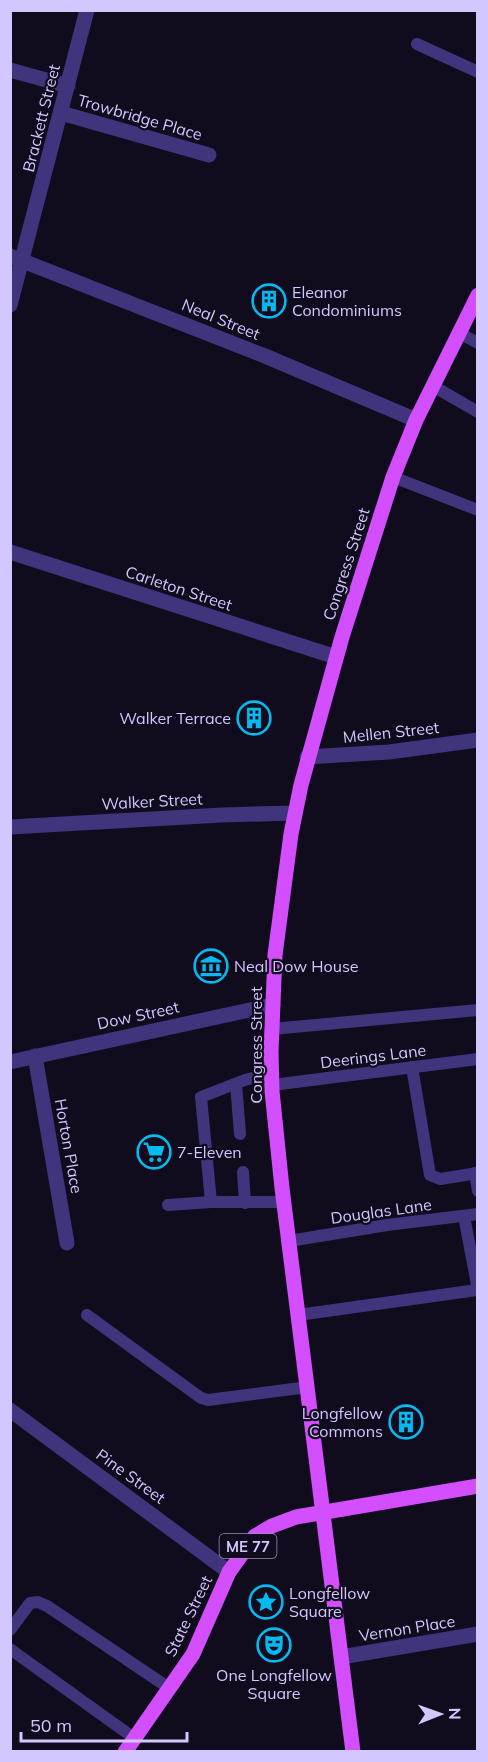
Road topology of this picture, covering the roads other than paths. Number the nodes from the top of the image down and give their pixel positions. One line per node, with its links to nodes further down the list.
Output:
1 (87, 10): 5 (street, Brackett Street)
2 (417, 44): 4 (lane)
3 (10, 70): 5 (street)
4 (477, 72)
5 (68, 86): 6 (street, Brackett Street)
6 (61, 113): 7 (street, Trowbridge Place); 8 (street, Brackett Street)
7 (209, 155)
8 (16, 258): 10 (street, Brackett Street); 15 (street, Neal Street)
9 (477, 295): 11 (main road, Congress Street)
10 (10, 304)
11 (459, 333): 12 (lane); 13 (main road, Congress Street)
12 (477, 343)
13 (433, 386): 14 (lane); 15 (main road, Congress Street)
14 (477, 412)
15 (416, 420): 16 (main road, Congress Street)
16 (393, 477): 17 (lane); 19 (main road, Congress Street)
17 (477, 510)
18 (10, 552): 19 (street, Carleton Street)
19 (336, 657): 21 (main road, Congress Street)
20 (477, 740): 21 (street, Mellen Street)
21 (307, 757): 22 (main road, Congress Street)
22 (295, 813): 23 (street, Walker Street); 24 (main road, Congress Street)
23 (10, 826)
24 (273, 1005): 26 (main road, Congress Street); 27 (street, Dow Street)
25 (477, 1010): 26 (lane)
26 (272, 1029): 31 (main road, Congress Street)
27 (34, 1056): 29 (street, Dow Street); 44 (street, Horton Place)
28 (477, 1059): 30 (lane, Deerings Lane)
29 (10, 1062)
30 (412, 1067): 31 (lane, Deerings Lane); 35 (lane)
31 (272, 1079): 32 (lane, Deerings Lane); 38 (main road, Congress Street)
32 (236, 1084): 33 (lane); 37 (lane, Deerings Lane)
33 (240, 1134)
34 (243, 1172): 39 (lane)
35 (476, 1173): 36 (lane)
36 (477, 1191)
37 (211, 1202): 39 (lane); 40 (lane)
38 (284, 1202): 39 (lane); 43 (main road, Congress Street)
39 (245, 1203)
40 (168, 1205)
41 (477, 1214): 42 (lane, Douglas Lane)
42 (464, 1216): 43 (lane, Douglas Lane); 45 (lane)
43 (289, 1241): 47 (main road, Congress Street)
44 (68, 1243)
45 (477, 1290): 47 (lane)
46 (87, 1315): 48 (lane)
47 (298, 1315): 48 (main road, Congress Street)
48 (308, 1387): 51 (main road, Congress Street)
49 (10, 1410): 52 (street, Pine Street)
50 (477, 1486): 51 (main road, State Street / ME 77)
51 (323, 1512): 52 (main road, State Street / ME 77); 56 (main road, Congress Street)
52 (229, 1572): 57 (main road, State Street / ME 77)
53 (10, 1630): 57 (lane)
54 (477, 1634): 56 (street, Vernon Place)
55 (10, 1649): 58 (lane)
56 (341, 1657): 60 (main road, Congress Street)
57 (169, 1688): 58 (main road, State Street / ME 77)
58 (134, 1738): 59 (main road, State Street / ME 77)
59 (124, 1752)
60 (353, 1752)

